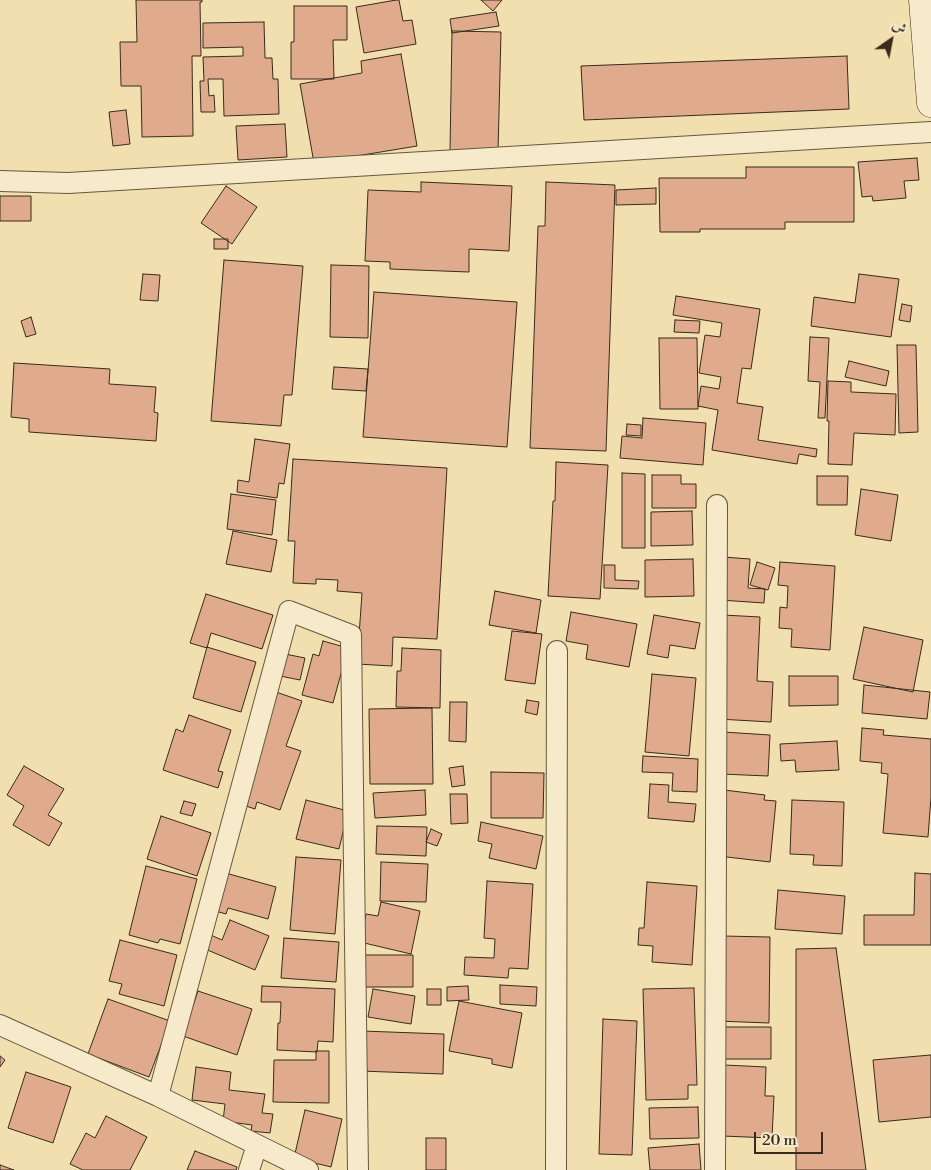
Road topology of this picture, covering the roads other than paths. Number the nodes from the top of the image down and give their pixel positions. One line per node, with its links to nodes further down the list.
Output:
1 (923, 0): 2 (main road)
2 (928, 27): 3 (main road)
3 (931, 103)
4 (931, 132): 5 (street)
5 (0, 181)
6 (717, 505): 15 (street)
7 (557, 651): 14 (street)
8 (0, 1025): 9 (street)
9 (158, 1096): 10 (street); 13 (street)
10 (257, 1145): 11 (street); 12 (street)
11 (249, 1170)
12 (308, 1170)
13 (358, 1170)
14 (556, 1170)
15 (714, 1170)

